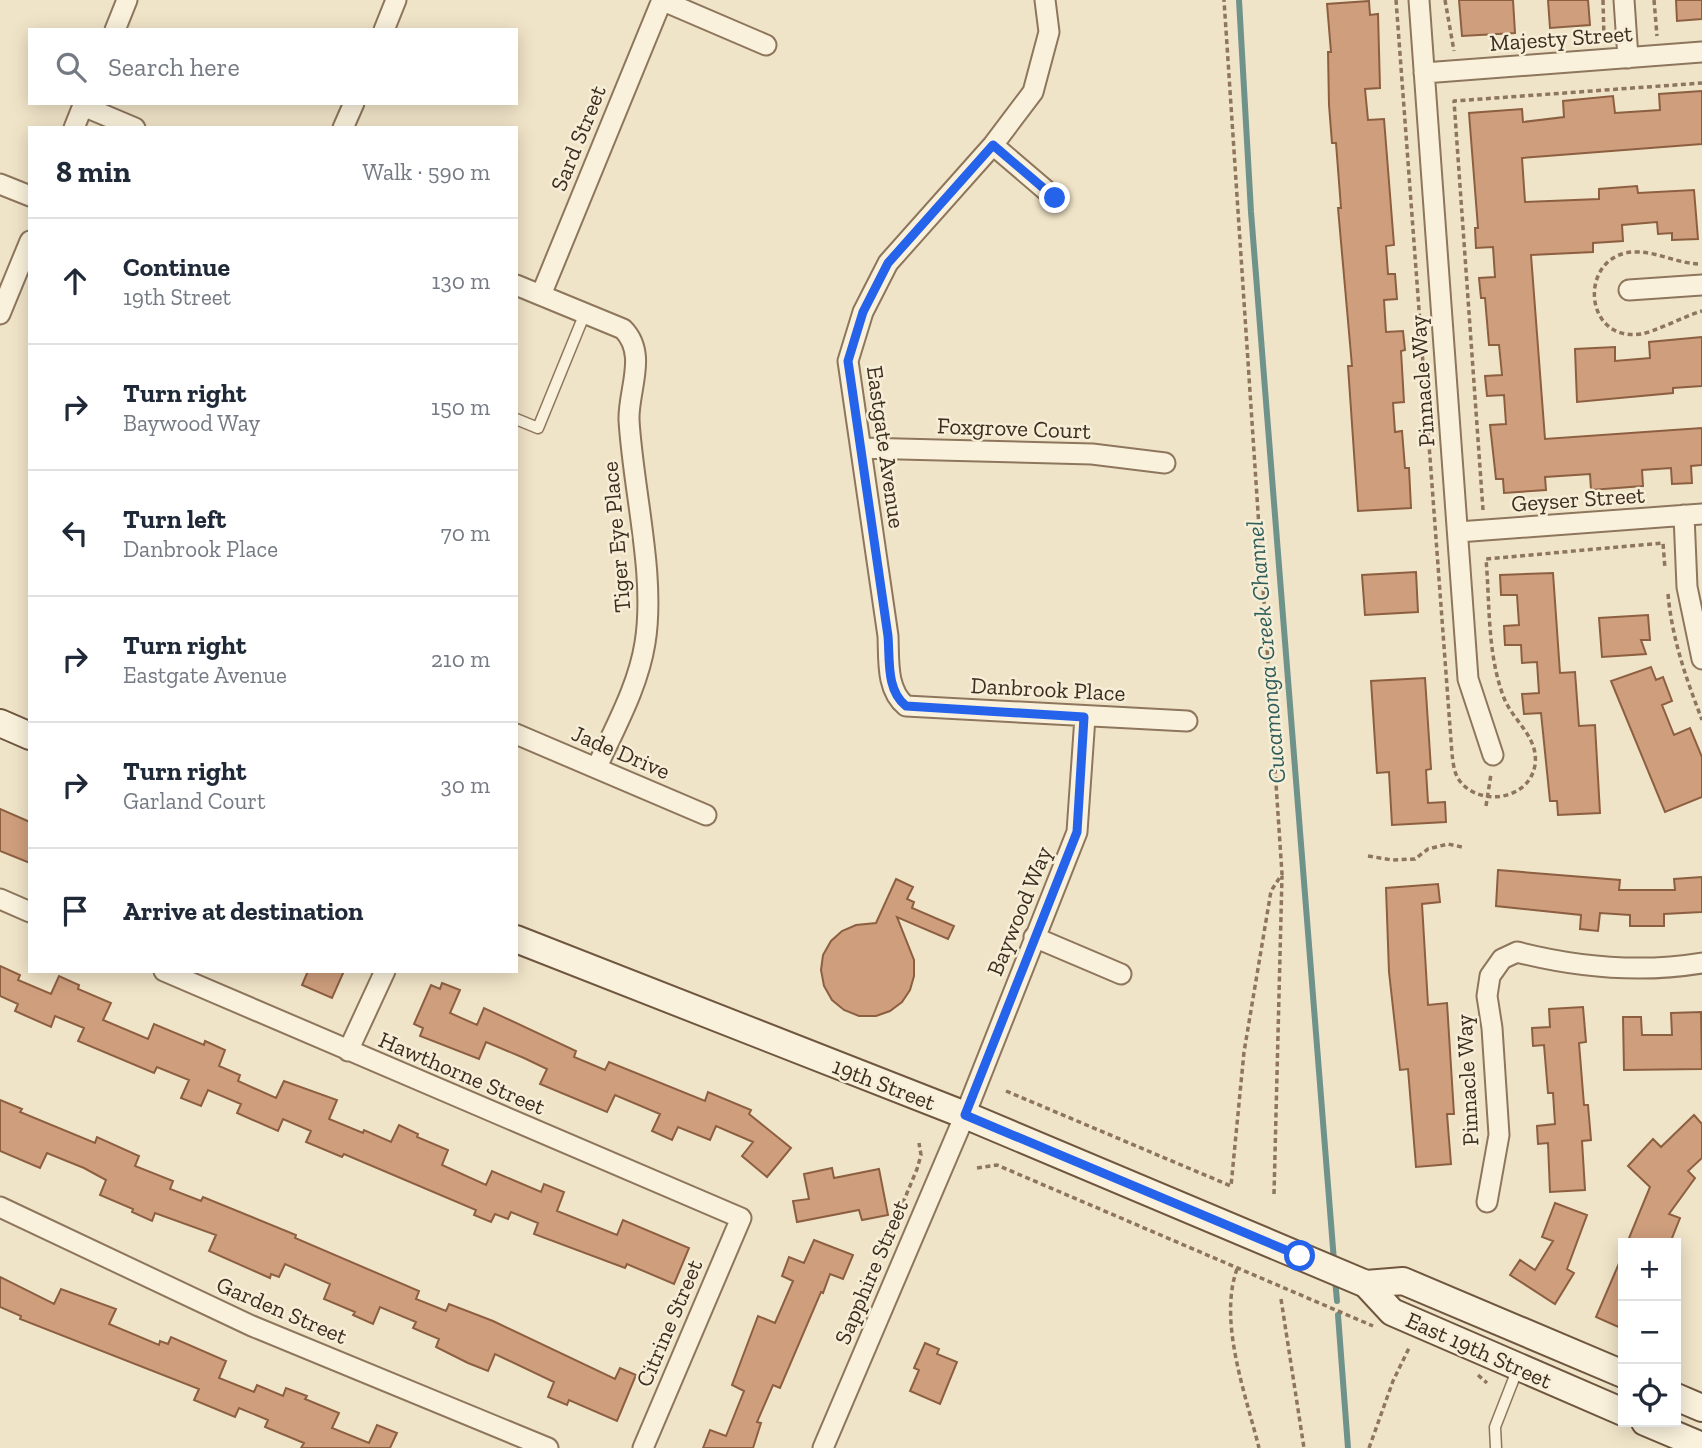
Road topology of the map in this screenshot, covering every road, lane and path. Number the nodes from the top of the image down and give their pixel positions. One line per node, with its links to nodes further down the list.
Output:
1 (127, 0): 12 (street)
2 (397, 0): 13 (street)
3 (661, 0): 16 (street); 36 (street, Sard Street)
4 (1045, 0): 28 (street, Eastgate Avenue)
5 (1224, 0): 62 (path)
6 (1396, 0): 57 (path)
7 (1419, 0): 20 (street, Pinnacle Way)
8 (1445, 0): 17 (path)
9 (1603, 0): 15 (path)
10 (1624, 0): 19 (street)
11 (1654, 0): 14 (path)
12 (116, 28)
13 (385, 28)
14 (1669, 36)
15 (1592, 41)
16 (766, 45)
17 (1464, 50)
18 (1702, 52): 19 (street, Majesty Street)
19 (1628, 58): 20 (street, Majesty Street)
20 (1424, 73): 44 (street, Pinnacle Way)
21 (1702, 83): 42 (path)
22 (83, 105): 25 (street)
23 (85, 105): 26 (street)
24 (353, 105): 27 (street)
25 (75, 126)
26 (131, 126)
27 (345, 126)
28 (993, 145): 31 (street); 40 (street, Eastgate Avenue)
29 (0, 184): 30 (street)
30 (28, 195)
31 (1055, 198)
32 (28, 247): 38 (street)
33 (1702, 285): 35 (street)
34 (518, 286): 36 (street)
35 (1629, 290)
36 (541, 295): 37 (street)
37 (585, 313): 39 (lane); 56 (street, Tiger Eye Place)
38 (0, 314)
39 (518, 420)
40 (861, 448): 41 (street, Foxgrove Court); 48 (street, Eastgate Avenue)
41 (1165, 463)
42 (1496, 509)
43 (1693, 514): 44 (street, Geyser Street); 47 (street)
44 (1458, 532): 55 (street, Pinnacle Way)
45 (1665, 571): 57 (path)
46 (1667, 585): 50 (path)
47 (1702, 659)
48 (906, 706): 49 (street, Danbrook Place)
49 (1084, 717): 51 (street, Danbrook Place); 65 (street, Baywood Way)
50 (1702, 720)
51 (1187, 721)
52 (0, 723): 53 (main road)
53 (28, 735)
54 (518, 735): 56 (street, Jade Drive)
55 (1493, 755): 57 (path)
56 (597, 767): 59 (street, Jade Drive)
57 (1489, 797): 58 (path)
58 (1486, 806)
59 (706, 815)
60 (1462, 847): 61 (path)
61 (1368, 856)
62 (1282, 873): 72 (path); 76 (path)
63 (0, 900): 64 (street)
64 (28, 911)
65 (1034, 937): 70 (street); 73 (street, Baywood Way)
66 (518, 940): 73 (main road, 19th Street)
67 (1702, 964): 77 (street, Pinnacle Way)
68 (169, 973): 71 (street, Hawthorne Street)
69 (384, 973): 71 (street)
70 (1121, 974)
71 (348, 1051): 79 (street, Hawthorne Street)
72 (1006, 1091)
73 (965, 1115): 81 (main road, 19th Street); 99 (street, Sapphire Street)
74 (919, 1143): 83 (path)
75 (977, 1168): 80 (path)
76 (1275, 1194)
77 (1487, 1202)
78 (0, 1207): 97 (street, Garden Street)
79 (741, 1218): 98 (street, Citrine Street)
80 (1237, 1269): 84 (path); 100 (path)
81 (1366, 1284): 88 (main road, East 19th Street); 89 (main road, East 19th Street)
82 (1281, 1299): 101 (path)
83 (854, 1321)
84 (1377, 1327)
85 (1400, 1339): 86 (path)
86 (1410, 1346): 87 (path); 102 (path)
87 (1421, 1351)
88 (1518, 1367): 94 (main road, East 19th Street); 103 (lane)
89 (1618, 1372)
90 (1476, 1373): 91 (path)
91 (1487, 1383)
92 (1681, 1398): 93 (main road)
93 (1702, 1408)
94 (1618, 1410)
95 (1657, 1427): 96 (main road)
96 (1702, 1446)
97 (548, 1448)
98 (643, 1448)
99 (822, 1448)
100 (1259, 1448)
101 (1304, 1448)
102 (1369, 1448)
103 (1496, 1448)

